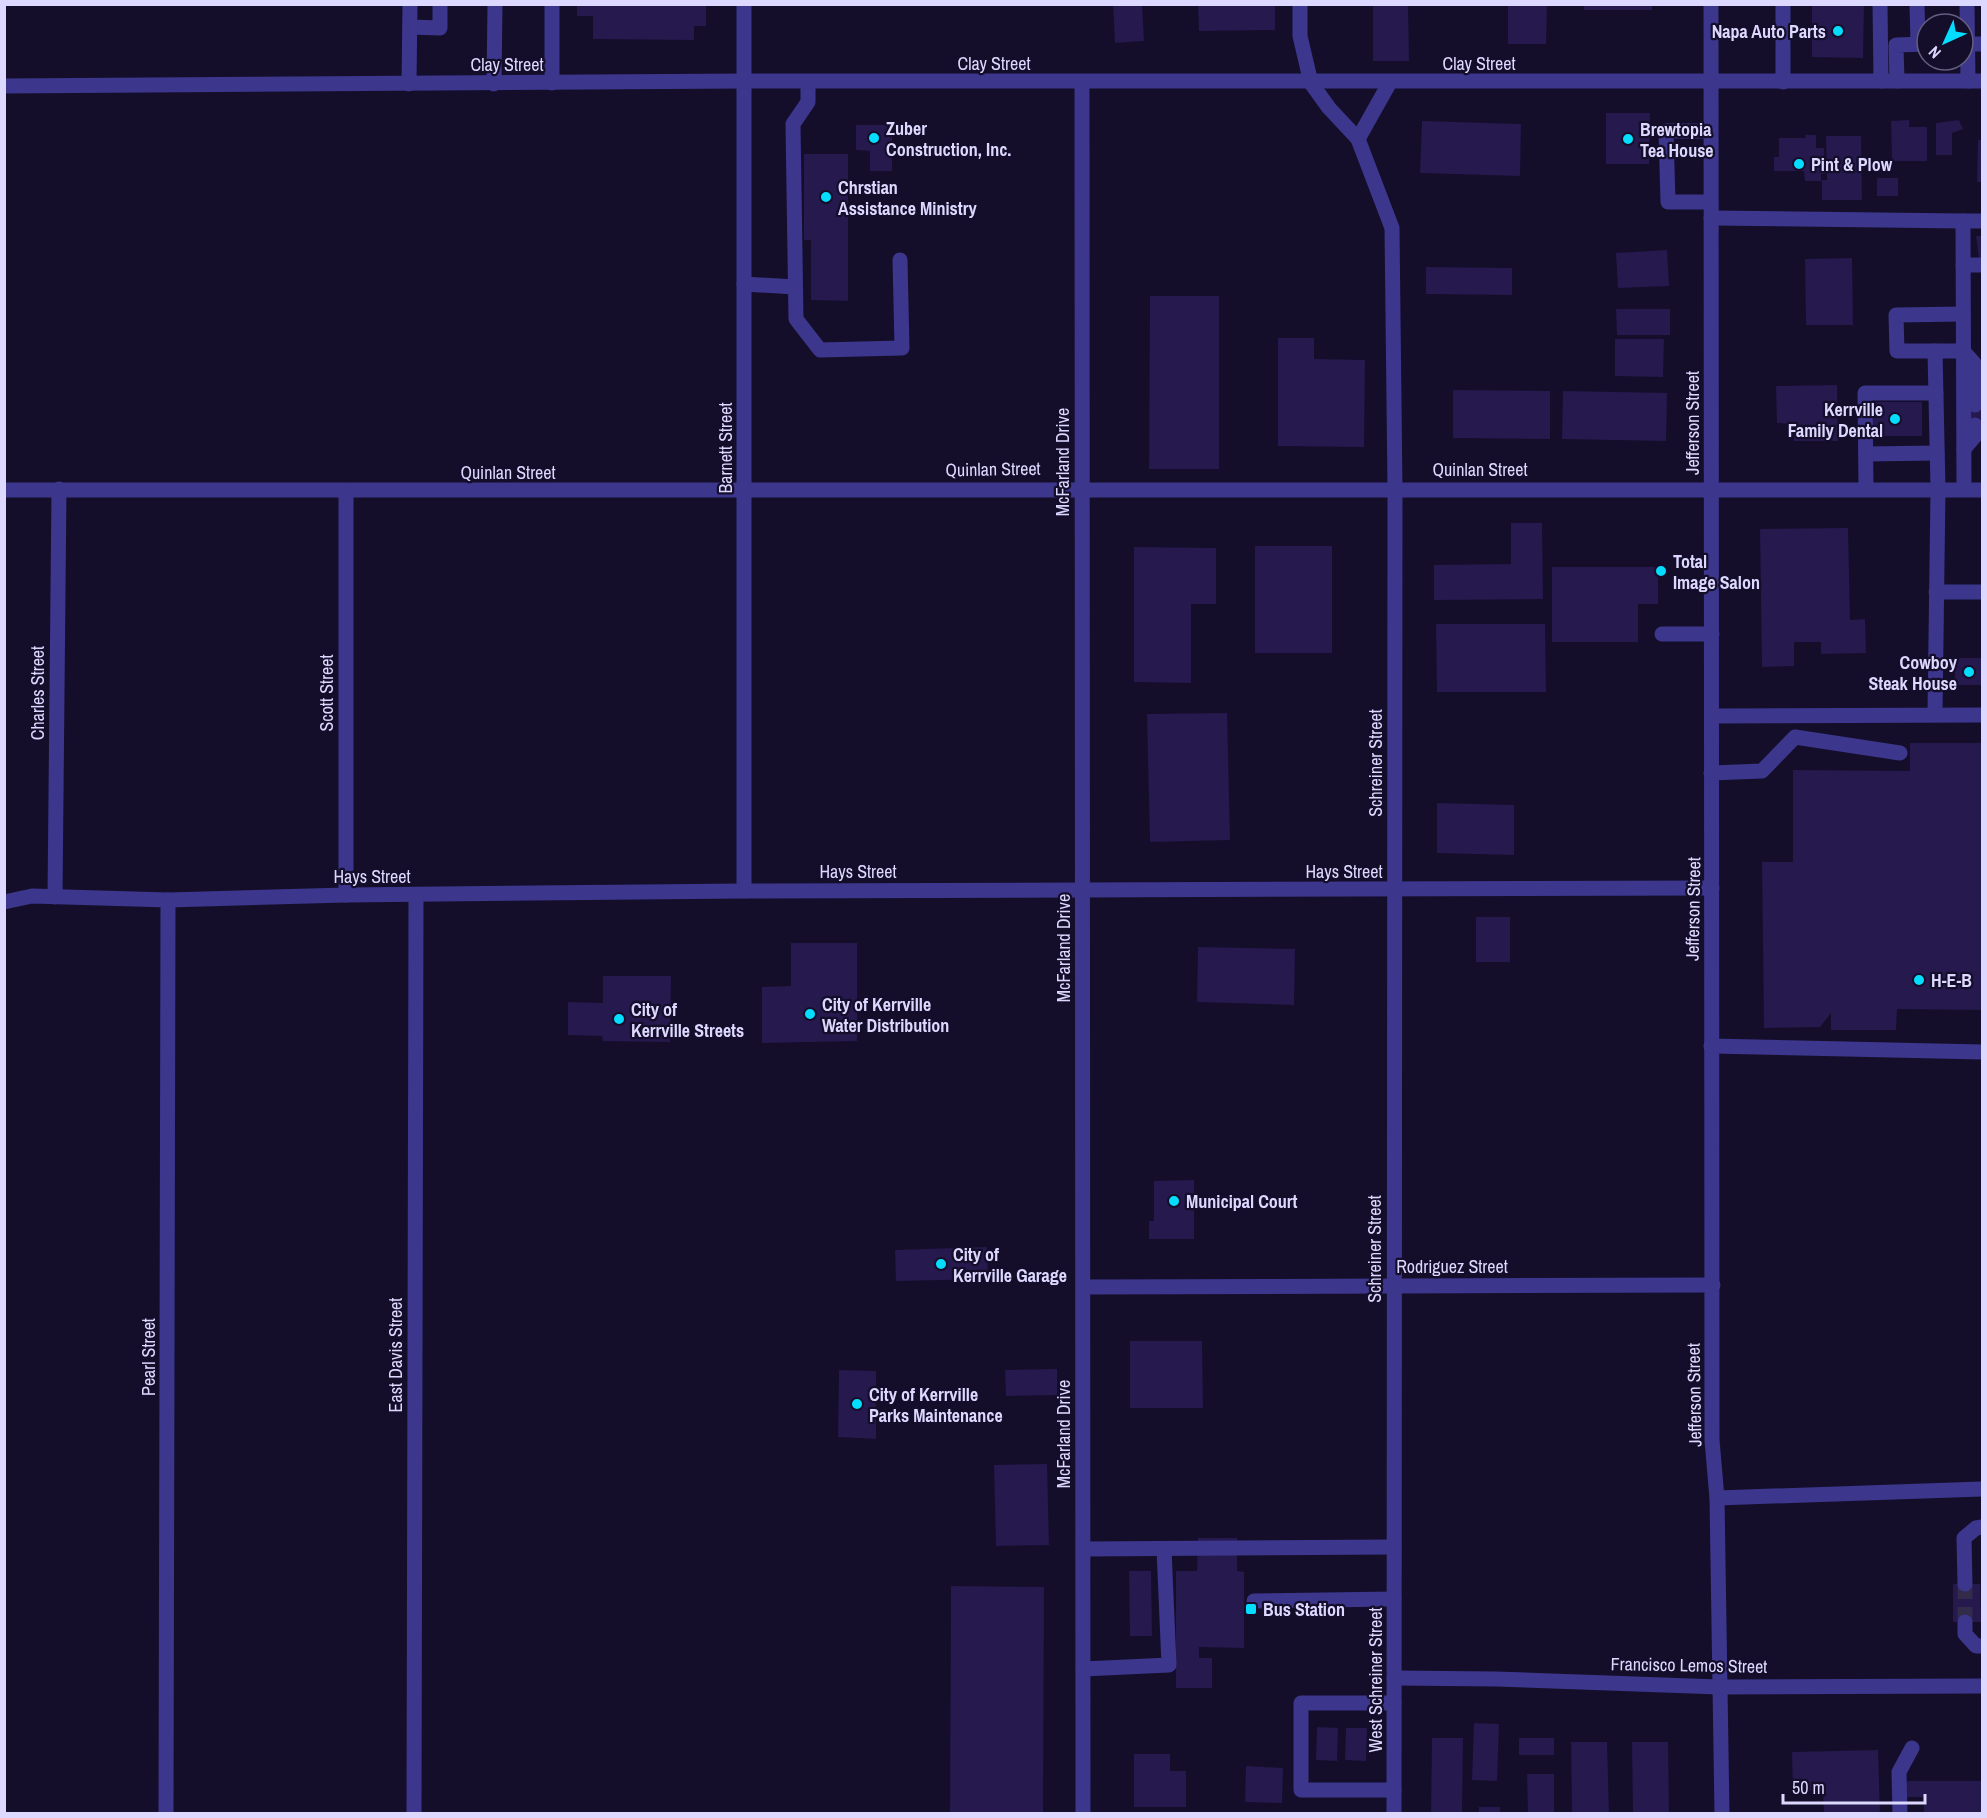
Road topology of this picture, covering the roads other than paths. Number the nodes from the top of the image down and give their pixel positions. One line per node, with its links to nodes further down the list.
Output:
1 (410, 4): 10 (street)
2 (440, 4): 10 (street)
3 (495, 4): 24 (street)
4 (552, 4): 22 (street)
5 (744, 4): 12 (street, Barnett Street)
6 (1300, 4): 18 (street, Schreiner Street)
7 (1711, 4): 20 (street, Jefferson Street)
8 (1783, 4): 21 (street)
9 (1880, 4): 13 (street)
10 (410, 27): 23 (street)
11 (1915, 44): 14 (street)
12 (744, 81): 16 (street, Clay Street); 22 (street, Clay Street); 35 (street, Barnett Street)
13 (1881, 81): 14 (street, Clay Street); 21 (street, Clay Street)
14 (1897, 81): 15 (street, Clay Street)
15 (1975, 81)
16 (808, 82): 17 (street, Clay Street); 36 (street)
17 (1082, 82): 18 (street, Clay Street); 46 (street, McFarland Drive)
18 (1311, 82): 19 (street, Clay Street); 27 (street, Schreiner Street)
19 (1390, 82): 20 (street, Clay Street); 27 (street)
20 (1711, 82): 21 (street, Clay Street); 26 (street, Jefferson Street)
21 (1783, 82)
22 (552, 83): 24 (street, Clay Street)
23 (409, 84): 24 (street, Clay Street); 25 (street, Clay Street)
24 (494, 84)
25 (4, 86)
26 (1710, 130): 28 (street, Jefferson Street); 28 (street)
27 (1358, 139): 49 (street, Schreiner Street)
28 (1711, 202): 29 (street, Jefferson Street)
29 (1711, 218): 30 (street); 53 (street, Jefferson Street)
30 (1963, 221): 31 (street); 34 (street)
31 (1983, 221)
32 (900, 260): 36 (street)
33 (1980, 264): 34 (street)
34 (1963, 265): 37 (street)
35 (744, 284): 36 (street); 56 (street, Barnett Street)
36 (795, 287)
37 (1963, 314): 38 (street); 39 (street)
38 (1935, 351): 39 (street); 40 (street)
39 (1963, 351): 41 (street); 43 (street)
40 (1936, 393): 44 (street); 45 (street)
41 (1975, 405)
42 (1975, 425): 43 (street)
43 (1964, 449): 51 (street)
44 (1937, 453): 45 (street); 50 (street)
45 (1866, 454): 47 (street)
46 (1081, 488): 49 (street, Quinlan Street); 56 (street, Quinlan Street); 67 (street, McFarland Drive)
47 (1866, 488): 50 (street, Quinlan Street); 53 (street, Quinlan Street)
48 (59, 489): 52 (street, Quinlan Street); 55 (street, Quinlan Street); 72 (street, Charles Street)
49 (1395, 489): 53 (street, Quinlan Street); 69 (street, Schreiner Street)
50 (1938, 489): 51 (street, Quinlan Street); 57 (street)
51 (1964, 489): 54 (street, Quinlan Street)
52 (4, 490)
53 (1712, 490): 60 (street, Jefferson Street)
54 (1983, 490)
55 (346, 491): 56 (street, Quinlan Street); 70 (street, Scott Street)
56 (745, 492): 68 (street, Barnett Street)
57 (1936, 592): 58 (street); 61 (street)
58 (1983, 592)
59 (1662, 634): 60 (street)
60 (1712, 634): 63 (street, Jefferson Street)
61 (1935, 714): 62 (street); 63 (street)
62 (1983, 715)
63 (1712, 716): 65 (street, Jefferson Street)
64 (1900, 753): 65 (street)
65 (1711, 773): 66 (street, Jefferson Street)
66 (1712, 888): 69 (street, Hays Street); 75 (street, Jefferson Street)
67 (1082, 890): 68 (street, Hays Street); 69 (street, Hays Street); 79 (street, McFarland Drive)
68 (744, 891): 71 (street, Hays Street)
69 (1394, 891): 78 (street, Schreiner Street)
70 (346, 895): 71 (street, Hays Street); 73 (street, Hays Street)
71 (416, 896): 99 (street, East Davis Street)
72 (55, 897): 73 (street, Hays Street); 74 (street, Hays Street)
73 (168, 900): 98 (street, Pearl Street)
74 (4, 902)
75 (1711, 1046): 76 (street); 77 (street, Jefferson Street)
76 (1983, 1052)
77 (1713, 1285): 78 (street, Rodriguez Street); 81 (street, Jefferson Street)
78 (1394, 1286): 79 (street, Rodriguez Street); 83 (street, Schreiner Street)
79 (1083, 1287): 85 (street, McFarland Drive)
80 (1983, 1489): 81 (street)
81 (1717, 1498): 94 (street, Jefferson Street)
82 (1983, 1527): 86 (street)
83 (1394, 1547): 84 (street); 87 (street, West Schreiner Street)
84 (1164, 1549): 85 (street); 91 (street)
85 (1083, 1550): 91 (street, McFarland Drive)
86 (1965, 1584)
87 (1394, 1599): 88 (street); 92 (street, West Schreiner Street)
88 (1254, 1601)
89 (1965, 1622): 90 (street)
90 (1983, 1646)
91 (1083, 1669): 100 (street, McFarland Drive)
92 (1394, 1678): 94 (street, Francisco Lemos Street); 95 (street, West Schreiner Street)
93 (1983, 1686): 94 (street, Francisco Lemos Street)
94 (1719, 1687): 102 (street, Jefferson Street)
95 (1394, 1703): 97 (street, West Schreiner Street); 97 (street)
96 (1912, 1748): 103 (street)
97 (1394, 1790): 101 (street, West Schreiner Street)
98 (166, 1814)
99 (414, 1814)
100 (1083, 1814)
101 (1394, 1814)
102 (1722, 1814)
103 (1900, 1814)

